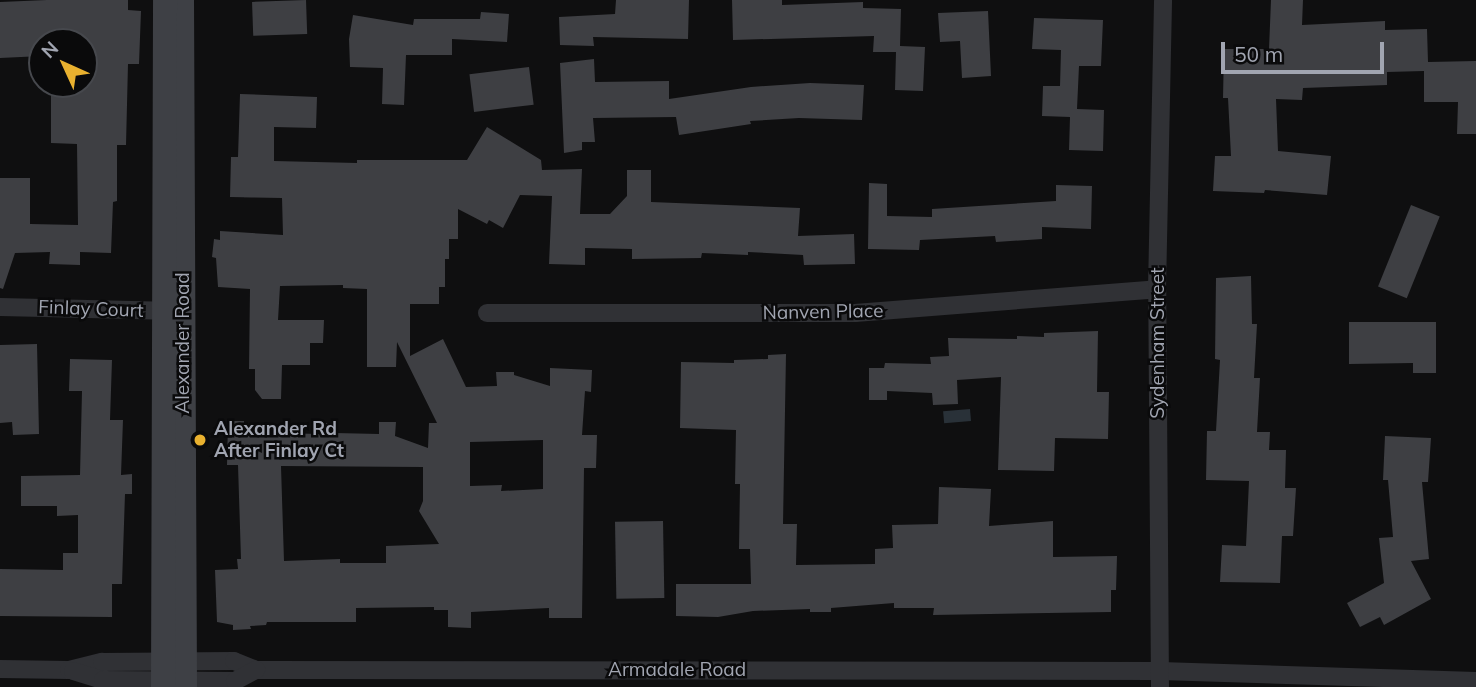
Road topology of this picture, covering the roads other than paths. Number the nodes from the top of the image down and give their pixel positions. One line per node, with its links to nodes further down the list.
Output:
1 (165, 0): 6 (main road, Alexander Road)
2 (182, 0): 6 (main road, Alexander Road)
3 (1163, 0): 4 (street, Sydenham Street)
4 (1157, 289): 7 (street, Nanven Place); 10 (street, Sydenham Street)
5 (0, 307): 6 (street, Finlay Court)
6 (173, 311): 9 (main road, Alexander Road)
7 (487, 313)
8 (0, 668): 9 (street, Armadale Road)
9 (174, 676): 10 (street, Armadale Road)
10 (1160, 679): 11 (street, Armadale Road)
11 (1476, 681)

